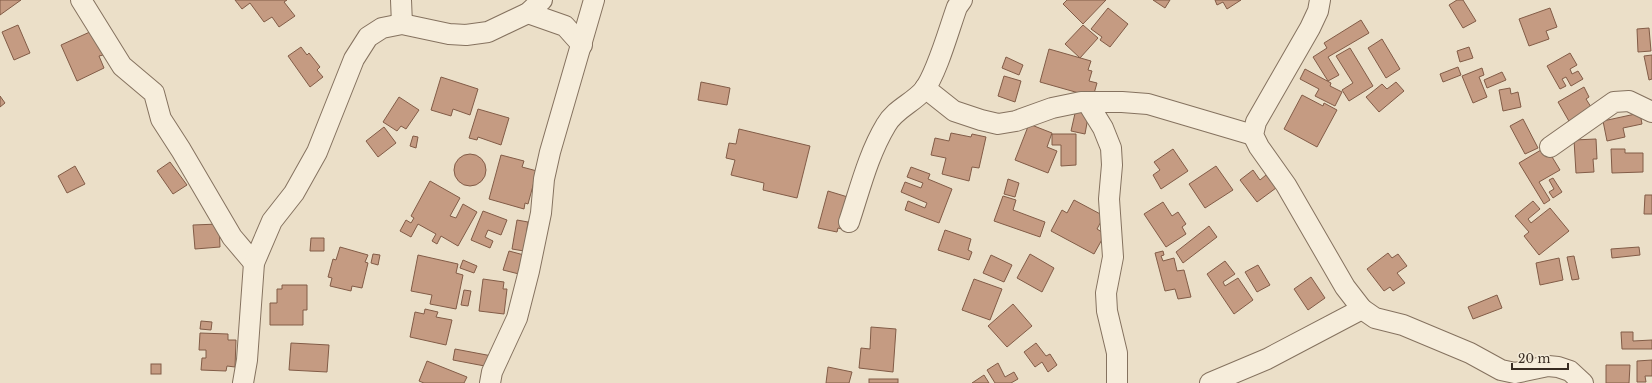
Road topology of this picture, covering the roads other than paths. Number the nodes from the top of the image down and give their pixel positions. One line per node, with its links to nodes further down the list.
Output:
1 (80, 0): 15 (street)
2 (401, 0): 7 (street)
3 (594, 0): 8 (street)
4 (1320, 0): 12 (street)
5 (954, 2): 9 (street)
6 (535, 6): 7 (street); 8 (street)
7 (402, 24): 15 (street)
8 (582, 45): 18 (street)
9 (925, 88): 10 (street); 14 (street)
10 (1087, 102): 12 (street); 19 (street)
11 (1652, 112): 13 (street)
12 (1254, 135): 16 (street)
13 (1550, 147)
14 (849, 222)
15 (254, 263): 17 (street)
16 (1362, 308): 20 (street); 21 (street)
17 (243, 383)
18 (490, 383)
19 (1117, 383)
20 (1210, 383)
21 (1583, 383)

